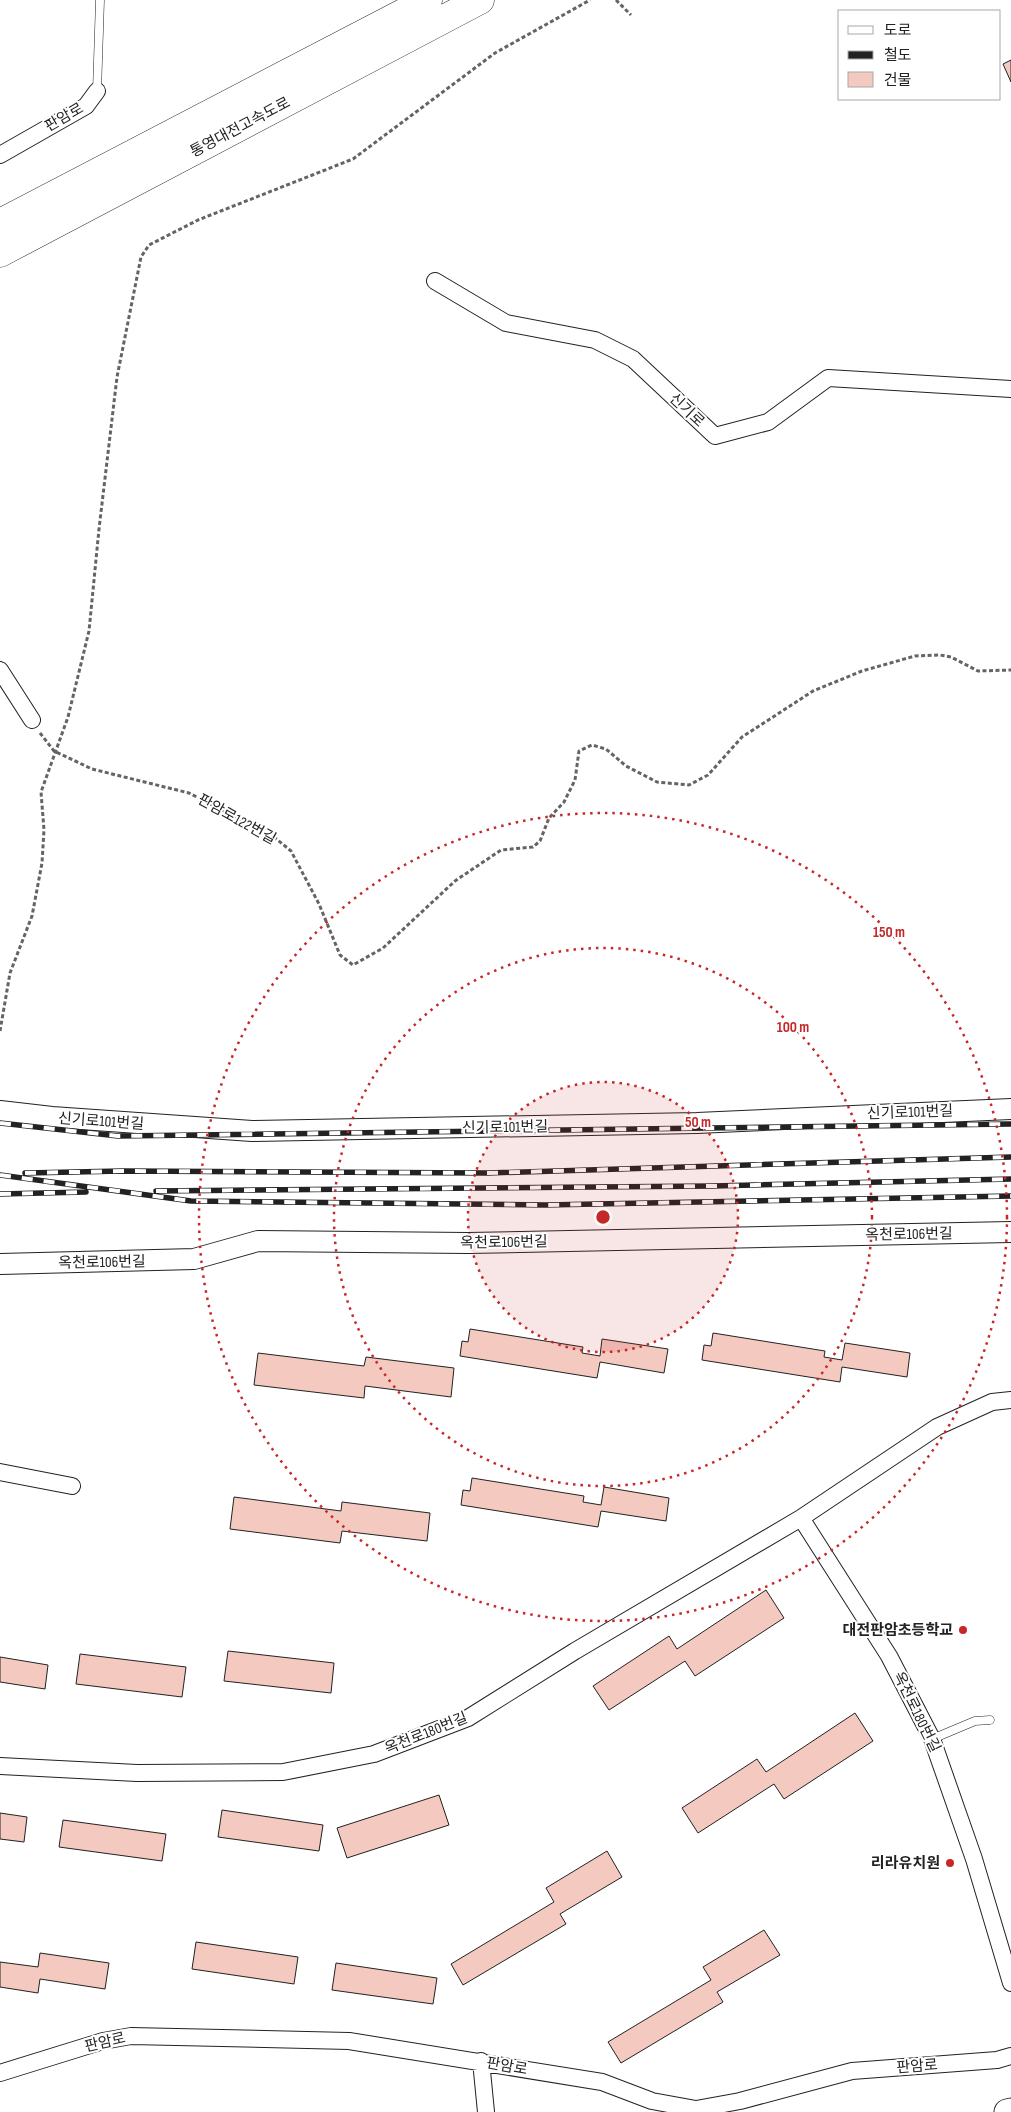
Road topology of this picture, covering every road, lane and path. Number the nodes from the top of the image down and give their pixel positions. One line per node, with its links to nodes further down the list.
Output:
1 (100, 0): 7 (lane, 판암로)
2 (428, 0): 9 (highway, 통영대전고속도로)
3 (480, 0): 10 (highway, 통영대전고속도로)
4 (590, 0): 16 (path)
5 (616, 0): 6 (path)
6 (631, 15)
7 (97, 92): 8 (street, 판암로)
8 (0, 155)
9 (0, 223)
10 (0, 253)
11 (435, 281): 12 (street, 신기로)
12 (1011, 388)
13 (0, 670): 15 (street)
14 (1011, 670): 16 (path, 판암로122번길)
15 (32, 720): 16 (path, 판암로122번길)
16 (54, 751): 17 (path)
17 (0, 1031)
18 (1011, 1109): 19 (street, 신기로101번길)
19 (0, 1110)
20 (1011, 1232): 21 (street, 옥천로106번길)
21 (0, 1264)
22 (1011, 1400): 25 (street, 옥천로180번길)
23 (0, 1472): 24 (street)
24 (72, 1486)
25 (801, 1518): 27 (street, 옥천로180번길); 28 (street, 옥천로180번길)
26 (990, 1720): 27 (lane)
27 (932, 1739): 29 (street, 옥천로180번길)
28 (0, 1766)
29 (1011, 1983)
30 (1011, 2056): 31 (street, 판암로)
31 (481, 2061): 32 (street, 판암로); 34 (street)
32 (0, 2073)
33 (1011, 2111): 35 (main road)
34 (486, 2112)
35 (1007, 2112)

